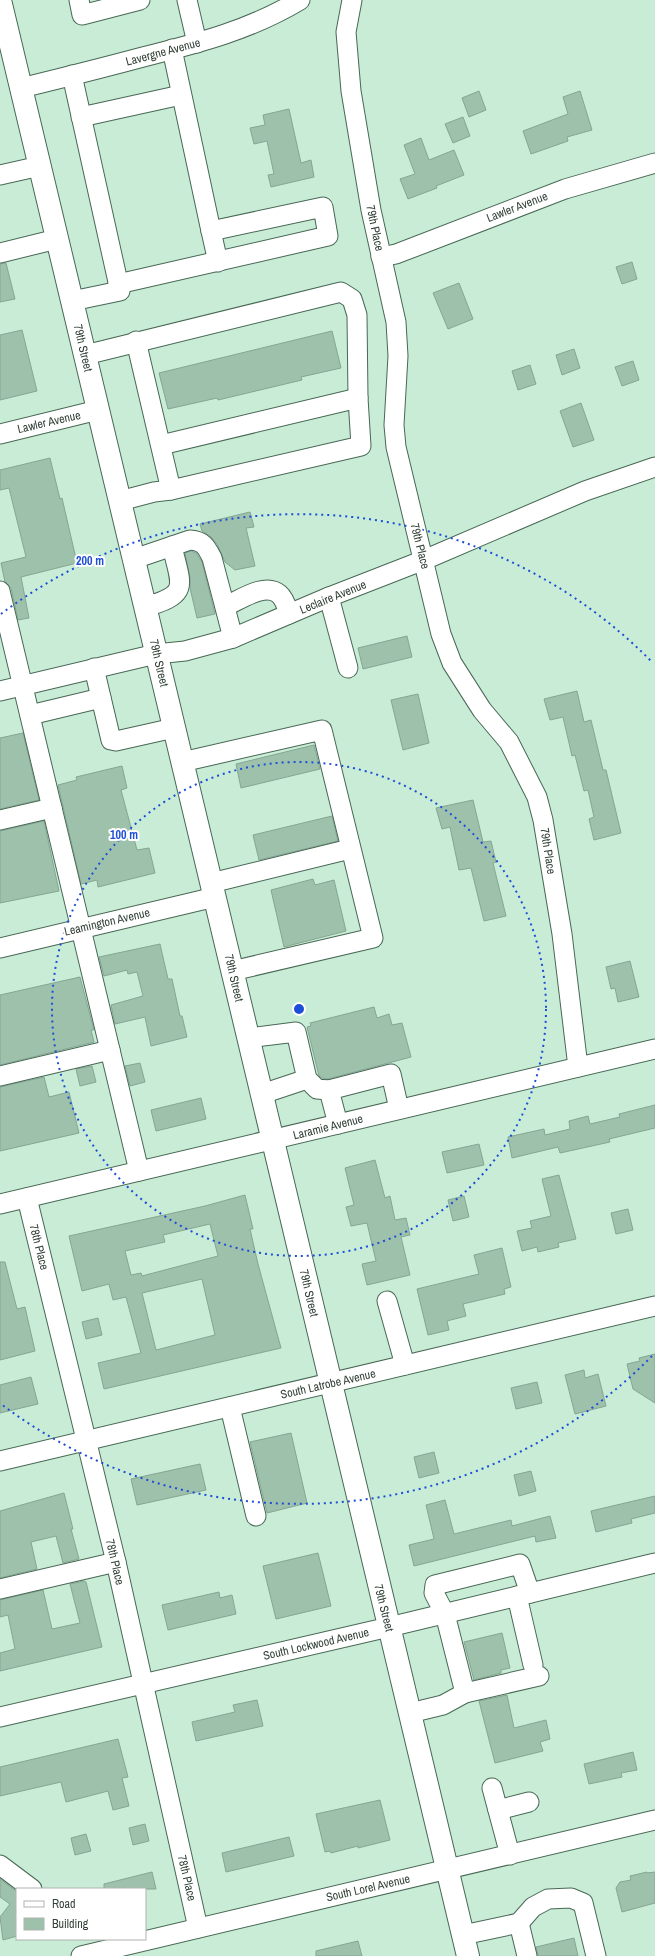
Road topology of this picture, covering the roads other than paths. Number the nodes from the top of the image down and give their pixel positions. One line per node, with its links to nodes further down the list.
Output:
1 (79, 0): 2 (street)
2 (138, 0)
3 (187, 0): 7 (street)
4 (300, 0): 7 (street, Lavergne Avenue)
5 (352, 0): 19 (street, 79th Place)
6 (1, 8): 10 (main road, 79th Street)
7 (197, 43): 8 (street, Lavergne Avenue)
8 (172, 49): 9 (street, Lavergne Avenue); 11 (street)
9 (72, 75): 10 (street, Lavergne Avenue); 12 (street)
10 (21, 88): 14 (main road, 79th Street)
11 (181, 94): 12 (street); 16 (street)
12 (82, 117): 21 (street)
13 (655, 163): 19 (street, Lawler Avenue)
14 (40, 166): 15 (street); 17 (main road, 79th Street)
15 (0, 175)
16 (211, 231): 20 (street); 20 (street)
17 (57, 239): 18 (street); 22 (main road, 79th Street)
18 (0, 253)
19 (381, 257): 34 (street, 79th Place)
20 (218, 262): 21 (street)
21 (118, 284): 22 (street)
22 (72, 301): 24 (main road, 79th Street)
23 (136, 341): 24 (street); 25 (street); 28 (street)
24 (85, 355): 26 (main road, 79th Street)
25 (358, 398): 28 (street); 30 (street)
26 (98, 410): 27 (street, Lawler Avenue); 31 (main road, 79th Street)
27 (0, 434)
28 (161, 445): 30 (street)
29 (655, 467): 34 (street, Leclaire Avenue)
30 (171, 490): 31 (street)
31 (120, 501): 33 (main road, 79th Street)
32 (172, 546): 33 (street); 37 (street); 38 (street)
33 (134, 559): 38 (main road, 79th Street)
34 (424, 560): 36 (street, Leclaire Avenue); 60 (street, 79th Place)
35 (0, 591): 44 (street)
36 (329, 597): 39 (street, Leclaire Avenue); 43 (street)
37 (226, 606): 39 (street); 40 (street)
38 (145, 607): 41 (main road, 79th Street)
39 (289, 614): 40 (street, Leclaire Avenue)
40 (233, 638): 41 (street, Leclaire Avenue)
41 (156, 654): 42 (street, Leclaire Avenue); 48 (main road, 79th Street)
42 (94, 668): 44 (street, Leclaire Avenue); 46 (street)
43 (348, 668)
44 (23, 686): 45 (street, Leclaire Avenue); 47 (street)
45 (0, 691)
46 (101, 698): 47 (street); 48 (street)
47 (30, 715): 50 (street)
48 (174, 728): 49 (main road, 79th Street)
49 (182, 762): 52 (street); 53 (main road, 79th Street)
50 (52, 808): 51 (street); 54 (street)
51 (0, 820)
52 (350, 850): 53 (street, Leamington Avenue); 56 (street)
53 (213, 890): 54 (street, Leamington Avenue); 56 (main road, 79th Street)
54 (81, 928): 55 (street, Leamington Avenue); 59 (street)
55 (0, 948)
56 (232, 971): 57 (main road, 79th Street)
57 (248, 1038): 62 (street); 64 (main road, 79th Street)
58 (655, 1049): 60 (street, Laramie Avenue)
59 (110, 1050): 61 (street); 68 (street)
60 (578, 1067): 65 (street, Laramie Avenue)
61 (0, 1076)
62 (307, 1079): 63 (street); 64 (street)
63 (329, 1090): 65 (street); 66 (street)
64 (262, 1094): 67 (main road, 79th Street)
65 (399, 1109): 66 (street, Laramie Avenue)
66 (338, 1124): 67 (street, Laramie Avenue)
67 (272, 1140): 68 (street, Laramie Avenue); 74 (main road, 79th Street)
68 (139, 1171): 69 (street, Laramie Avenue)
69 (27, 1198): 70 (street, Laramie Avenue); 76 (street, 78th Place)
70 (0, 1204)
71 (386, 1301): 73 (street)
72 (655, 1306): 73 (street, South Latrobe Avenue)
73 (405, 1365): 74 (street, South Latrobe Avenue)
74 (331, 1383): 75 (street, South Latrobe Avenue); 84 (main road, 79th Street)
75 (230, 1407): 76 (street, South Latrobe Avenue); 78 (street)
76 (86, 1441): 77 (street, South Latrobe Avenue); 79 (street, 78th Place)
77 (0, 1461)
78 (256, 1516)
79 (116, 1562): 81 (street); 85 (street, 78th Place)
80 (655, 1563): 82 (street, South Lockwood Avenue)
81 (0, 1589)
82 (524, 1595): 83 (street, South Lockwood Avenue); 83 (street); 86 (street)
83 (445, 1614): 84 (street, South Lockwood Avenue); 86 (street)
84 (389, 1627): 85 (street, South Lockwood Avenue); 87 (main road, 79th Street)
85 (142, 1685): 88 (street, South Lockwood Avenue); 98 (street, 78th Place)
86 (465, 1693): 87 (street)
87 (410, 1713): 95 (main road, 79th Street)
88 (0, 1717)
89 (492, 1788): 91 (street)
90 (529, 1802): 91 (street)
91 (498, 1810): 93 (street)
92 (655, 1820): 93 (street, South Lorel Avenue)
93 (510, 1855): 95 (street, South Lorel Avenue)
94 (0, 1865): 96 (street)
95 (447, 1870): 98 (street, South Lorel Avenue); 99 (main road, 79th Street)
96 (31, 1888)
97 (519, 1923): 99 (street); 105 (street); 106 (street)
98 (198, 1928): 101 (street, South Lorel Avenue)
99 (462, 1935): 104 (main road, 79th Street)
100 (145, 1940): 102 (street, South Lorel Avenue)
101 (146, 1940)
102 (110, 1948): 103 (street, South Lorel Avenue)
103 (81, 1956)
104 (468, 1956)
105 (527, 1956)
106 (596, 1956)

